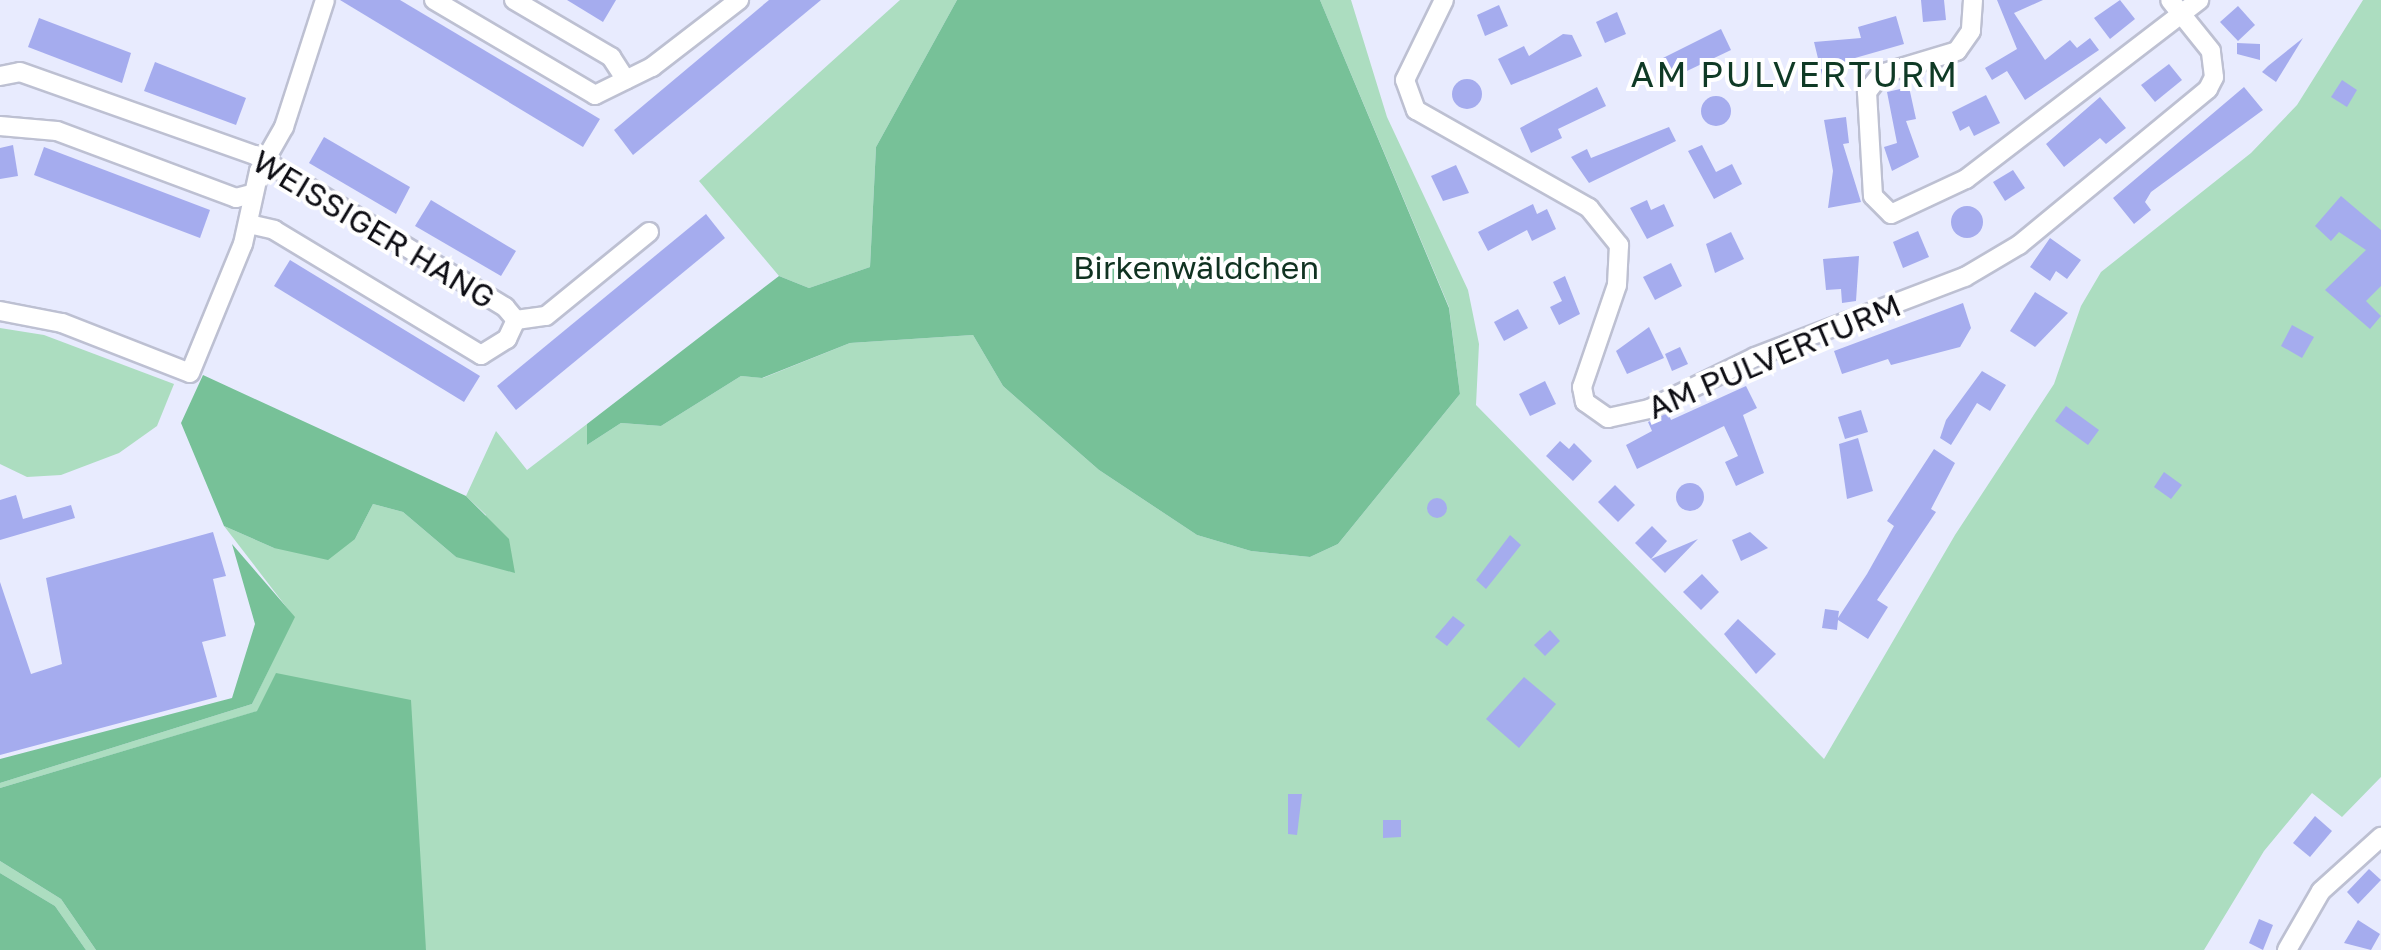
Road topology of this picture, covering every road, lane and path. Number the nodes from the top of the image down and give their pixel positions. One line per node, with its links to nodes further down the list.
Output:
1 (324, 0): 12 (street)
2 (434, 0): 10 (street)
3 (514, 0): 10 (street)
4 (739, 0): 10 (street)
5 (1444, 0): 8 (street, AM PULVERTURM)
6 (1972, 0): 8 (street)
7 (2200, 0): 8 (street)
8 (2175, 6)
9 (0, 76): 12 (street, WEISSIGER HANG)
10 (626, 80)
11 (0, 126): 13 (street, WEISSIGER HANG)
12 (265, 160): 13 (street); 17 (street, WEISSIGER HANG)
13 (251, 194): 14 (street)
14 (249, 224): 16 (street); 17 (street, WEISSIGER HANG)
15 (649, 232): 17 (street, WEISSIGER HANG)
16 (0, 311)
17 (516, 320)
18 (2381, 838): 19 (street)
19 (2288, 950)

